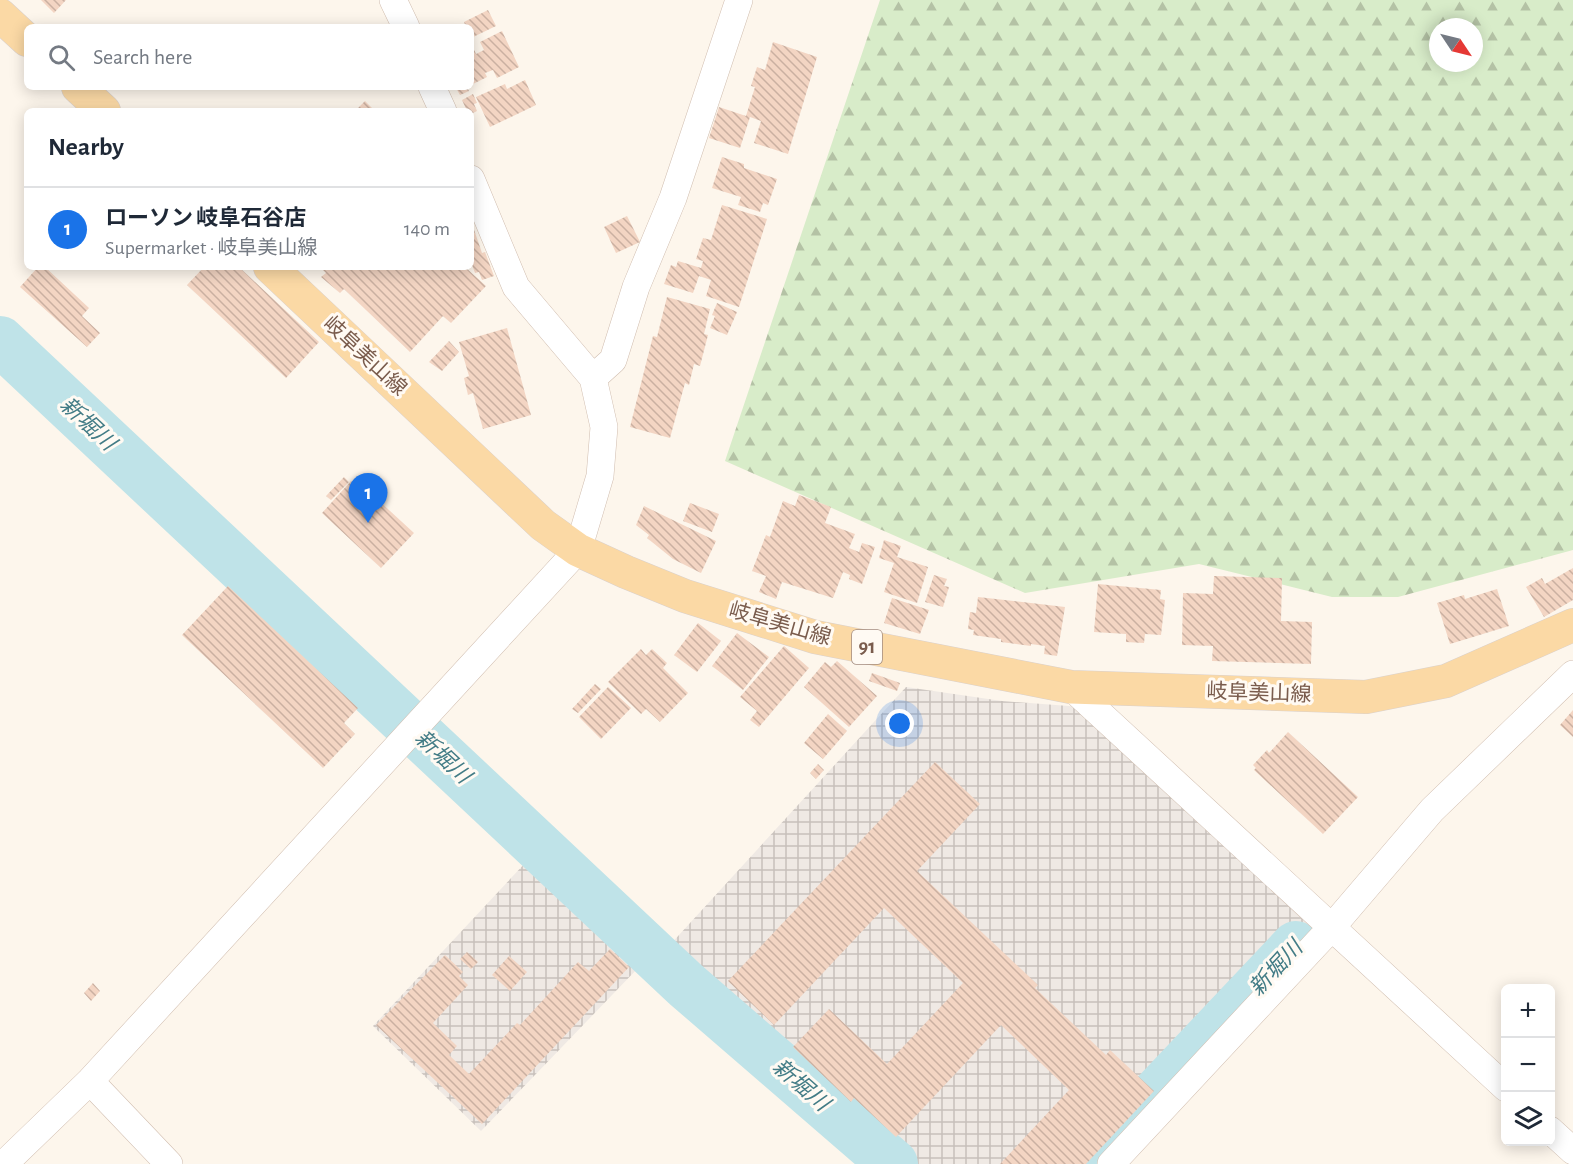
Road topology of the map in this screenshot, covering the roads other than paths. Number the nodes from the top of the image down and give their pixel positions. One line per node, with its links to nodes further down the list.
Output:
1 (393, 0): 4 (street)
2 (739, 0): 12 (street)
3 (0, 15): 5 (main road)
4 (405, 24)
5 (24, 37)
6 (81, 90): 8 (main road)
7 (433, 90): 9 (street)
8 (101, 108)
9 (441, 108)
10 (474, 186): 12 (street)
11 (273, 270): 13 (main road, 岐阜美山線 / 91)
12 (593, 378): 13 (street)
13 (578, 550): 16 (main road, 岐阜美山線 / 91); 18 (street)
14 (1573, 626): 16 (main road, 岐阜美山線 / 91)
15 (1573, 674): 17 (street)
16 (1071, 687): 17 (street)
17 (1332, 927): 19 (street); 24 (street)
18 (90, 1081): 22 (street); 23 (street)
19 (1501, 1083)
20 (1555, 1134): 21 (street)
21 (1573, 1151)
22 (4, 1164)
23 (169, 1164)
24 (1111, 1164)

